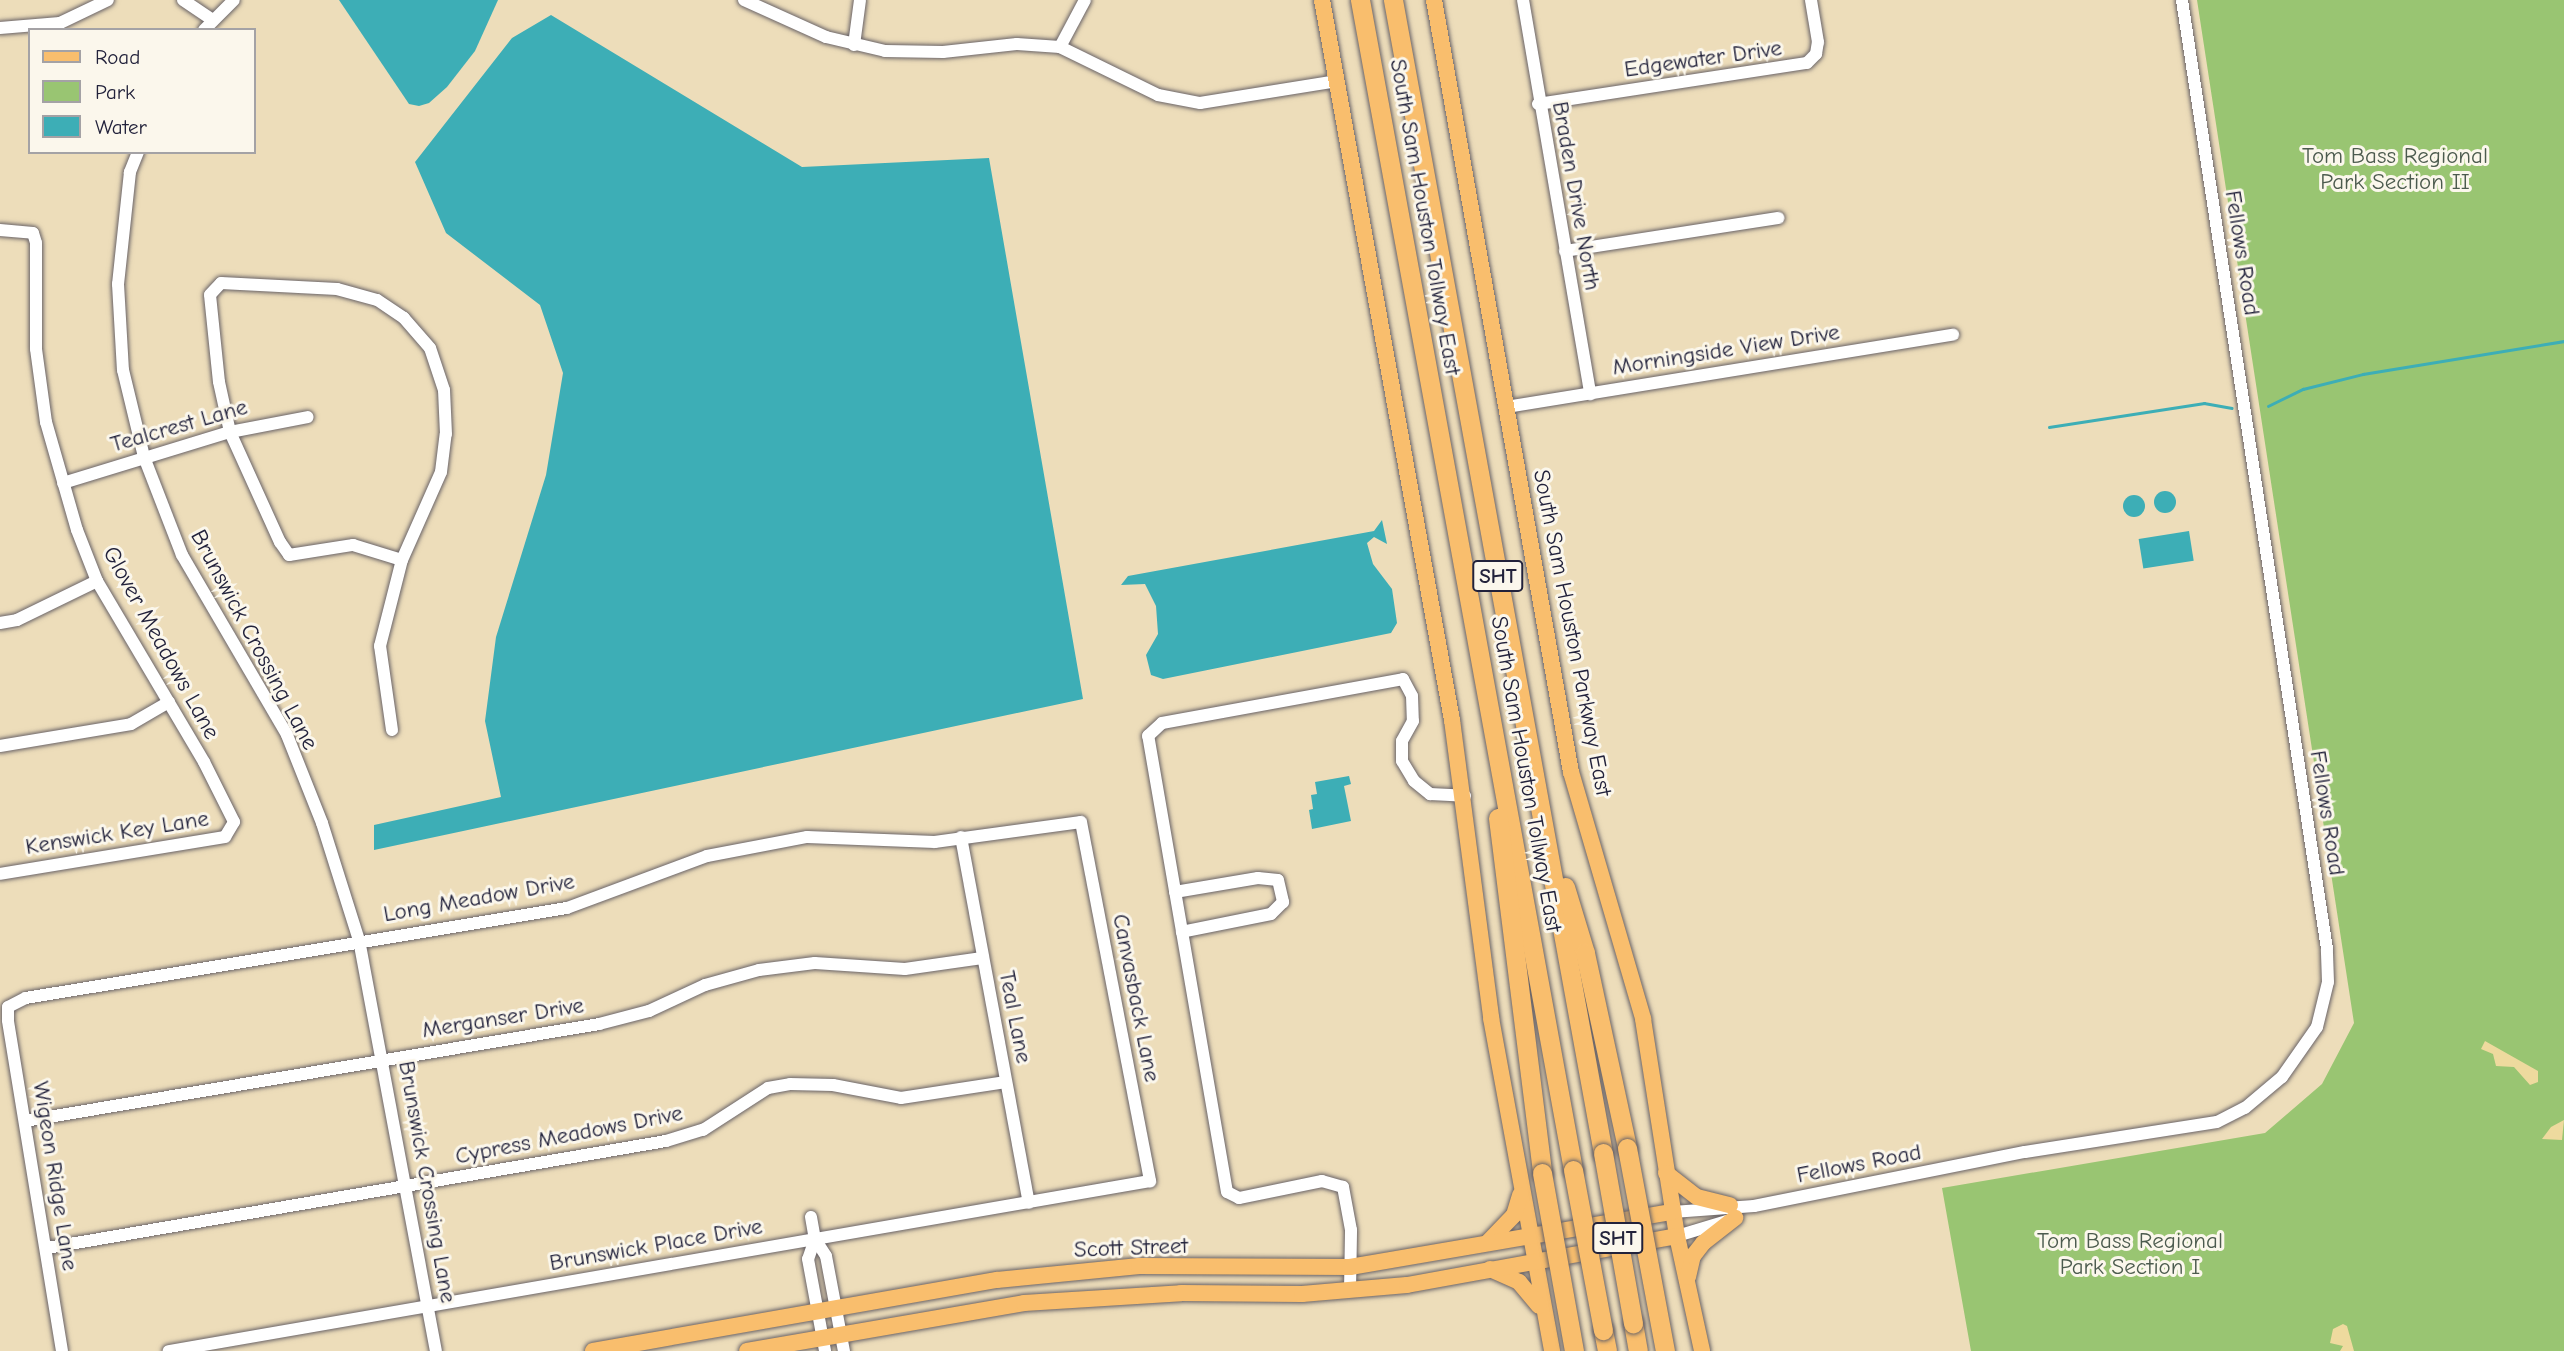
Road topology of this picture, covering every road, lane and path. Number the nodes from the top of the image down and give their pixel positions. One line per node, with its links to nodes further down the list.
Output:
1 (108, 0): 15 (street)
2 (183, 0): 14 (street)
3 (234, 0): 14 (street)
4 (744, 0): 16 (street)
5 (860, 0): 16 (street)
6 (1085, 0): 17 (street)
7 (1322, 0): 18 (main road)
8 (1360, 0): 34 (highway, South Sam Houston Tollway East / SHT)
9 (1393, 0): 38 (highway, South Sam Houston Tollway East / SHT)
10 (1434, 0): 26 (main road, South Sam Houston Parkway East)
11 (1811, 0): 19 (street, Edgewater Drive)
12 (2182, 0): 58 (street, Fellows Road)
13 (1522, 3): 19 (street, Braden Drive North)
14 (207, 24)
15 (0, 28)
16 (854, 46): 17 (street)
17 (1060, 47): 18 (street)
18 (1337, 81): 39 (main road)
19 (1538, 104): 23 (street, Braden Drive North)
20 (137, 154): 29 (street, Brunswick Crossing Lane)
21 (1778, 218): 23 (street)
22 (0, 230): 30 (street, Glover Meadows Lane)
23 (1565, 251): 25 (street, Braden Drive North)
24 (1953, 335): 25 (street, Morningside View Drive)
25 (1590, 394): 26 (street, Morningside View Drive)
26 (1506, 407): 52 (main road, South Sam Houston Parkway East)
27 (308, 417): 28 (street, Tealcrest Lane)
28 (230, 432): 29 (street, Tealcrest Lane); 31 (street); 31 (street)
29 (144, 457): 30 (street, Tealcrest Lane); 46 (street, Brunswick Crossing Lane)
30 (63, 483): 32 (street, Glover Meadows Lane)
31 (402, 560): 36 (street)
32 (97, 580): 33 (street); 35 (street, Glover Meadows Lane)
33 (0, 623)
34 (1485, 681): 84 (highway, bridge); 85 (highway, South Sam Houston Tollway East / SHT, bridge)
35 (169, 702): 37 (street); 40 (street, Glover Meadows Lane)
36 (392, 730)
37 (0, 746)
38 (1537, 790): 86 (highway, South Sam Houston Tollway East / SHT, bridge); 87 (highway, bridge)
39 (1465, 796): 44 (street); 55 (main road)
40 (234, 822): 43 (street, Kenswick Key Lane)
41 (1081, 822): 42 (street, Long Meadow Drive); 53 (street, Canvasback Lane)
42 (961, 838): 46 (street, Long Meadow Drive); 47 (street, Teal Lane)
43 (0, 874)
44 (1175, 892): 45 (street); 45 (street)
45 (1182, 932): 67 (street)
46 (359, 940): 48 (street, Long Meadow Drive); 49 (street, Brunswick Crossing Lane)
47 (982, 958): 49 (street, Merganser Drive); 50 (street, Teal Lane)
48 (8, 1007): 51 (street, Wigeon Ridge Lane)
49 (382, 1058): 51 (street, Merganser Drive); 54 (street, Brunswick Crossing Lane)
50 (1006, 1082): 54 (street, Cypress Meadows Drive); 56 (street, Teal Lane)
51 (26, 1121): 64 (street, Wigeon Ridge Lane)
52 (1666, 1173): 57 (main road, South Sam Houston Parkway East); 58 (main road)
53 (1150, 1181): 56 (street, Brunswick Place Drive)
54 (406, 1186): 64 (street, Cypress Meadows Drive); 72 (street, Brunswick Crossing Lane)
55 (1521, 1189): 60 (main road); 63 (main road)
56 (1029, 1203): 62 (street, Brunswick Place Drive)
57 (1673, 1212): 58 (street, Fellows Road); 60 (main road, Scott Street); 61 (main road, South Sam Houston Parkway East)
58 (1733, 1212): 61 (street, Fellows Road); 69 (main road)
59 (811, 1217): 62 (street)
60 (1529, 1235): 63 (main road, Scott Street); 65 (main road)
61 (1677, 1236): 65 (main road, Scott Street); 69 (main road, South Sam Houston Parkway East)
62 (815, 1239): 72 (street, Brunswick Place Drive); 73 (street); 75 (street)
63 (1485, 1244): 67 (main road, Scott Street)
64 (47, 1248): 78 (street, Wigeon Ridge Lane)
65 (1534, 1259): 68 (main road, Scott Street); 74 (main road)
66 (1181, 1267): 67 (main road, Scott Street); 71 (main road); 73 (main road, Scott Street)
67 (1350, 1267): 70 (street)
68 (1490, 1269): 70 (main road, Scott Street); 74 (main road)
69 (1687, 1282): 88 (main road, South Sam Houston Parkway East)
70 (1350, 1290): 71 (main road, Scott Street)
71 (1181, 1293): 76 (main road, Scott Street)
72 (428, 1306): 79 (street, Brunswick Place Drive); 80 (street, Brunswick Crossing Lane)
73 (836, 1311): 75 (main road, Scott Street); 76 (street)
74 (1544, 1313): 83 (main road)
75 (819, 1314): 77 (street); 81 (main road, Scott Street)
76 (842, 1343): 77 (main road, Scott Street)
77 (824, 1345): 82 (main road, Scott Street)
78 (62, 1351)
79 (169, 1351)
80 (436, 1351)
81 (593, 1351)
82 (747, 1351)
83 (1552, 1351)
84 (1574, 1351)
85 (1606, 1351)
86 (1638, 1351)
87 (1665, 1351)
88 (1702, 1351)

